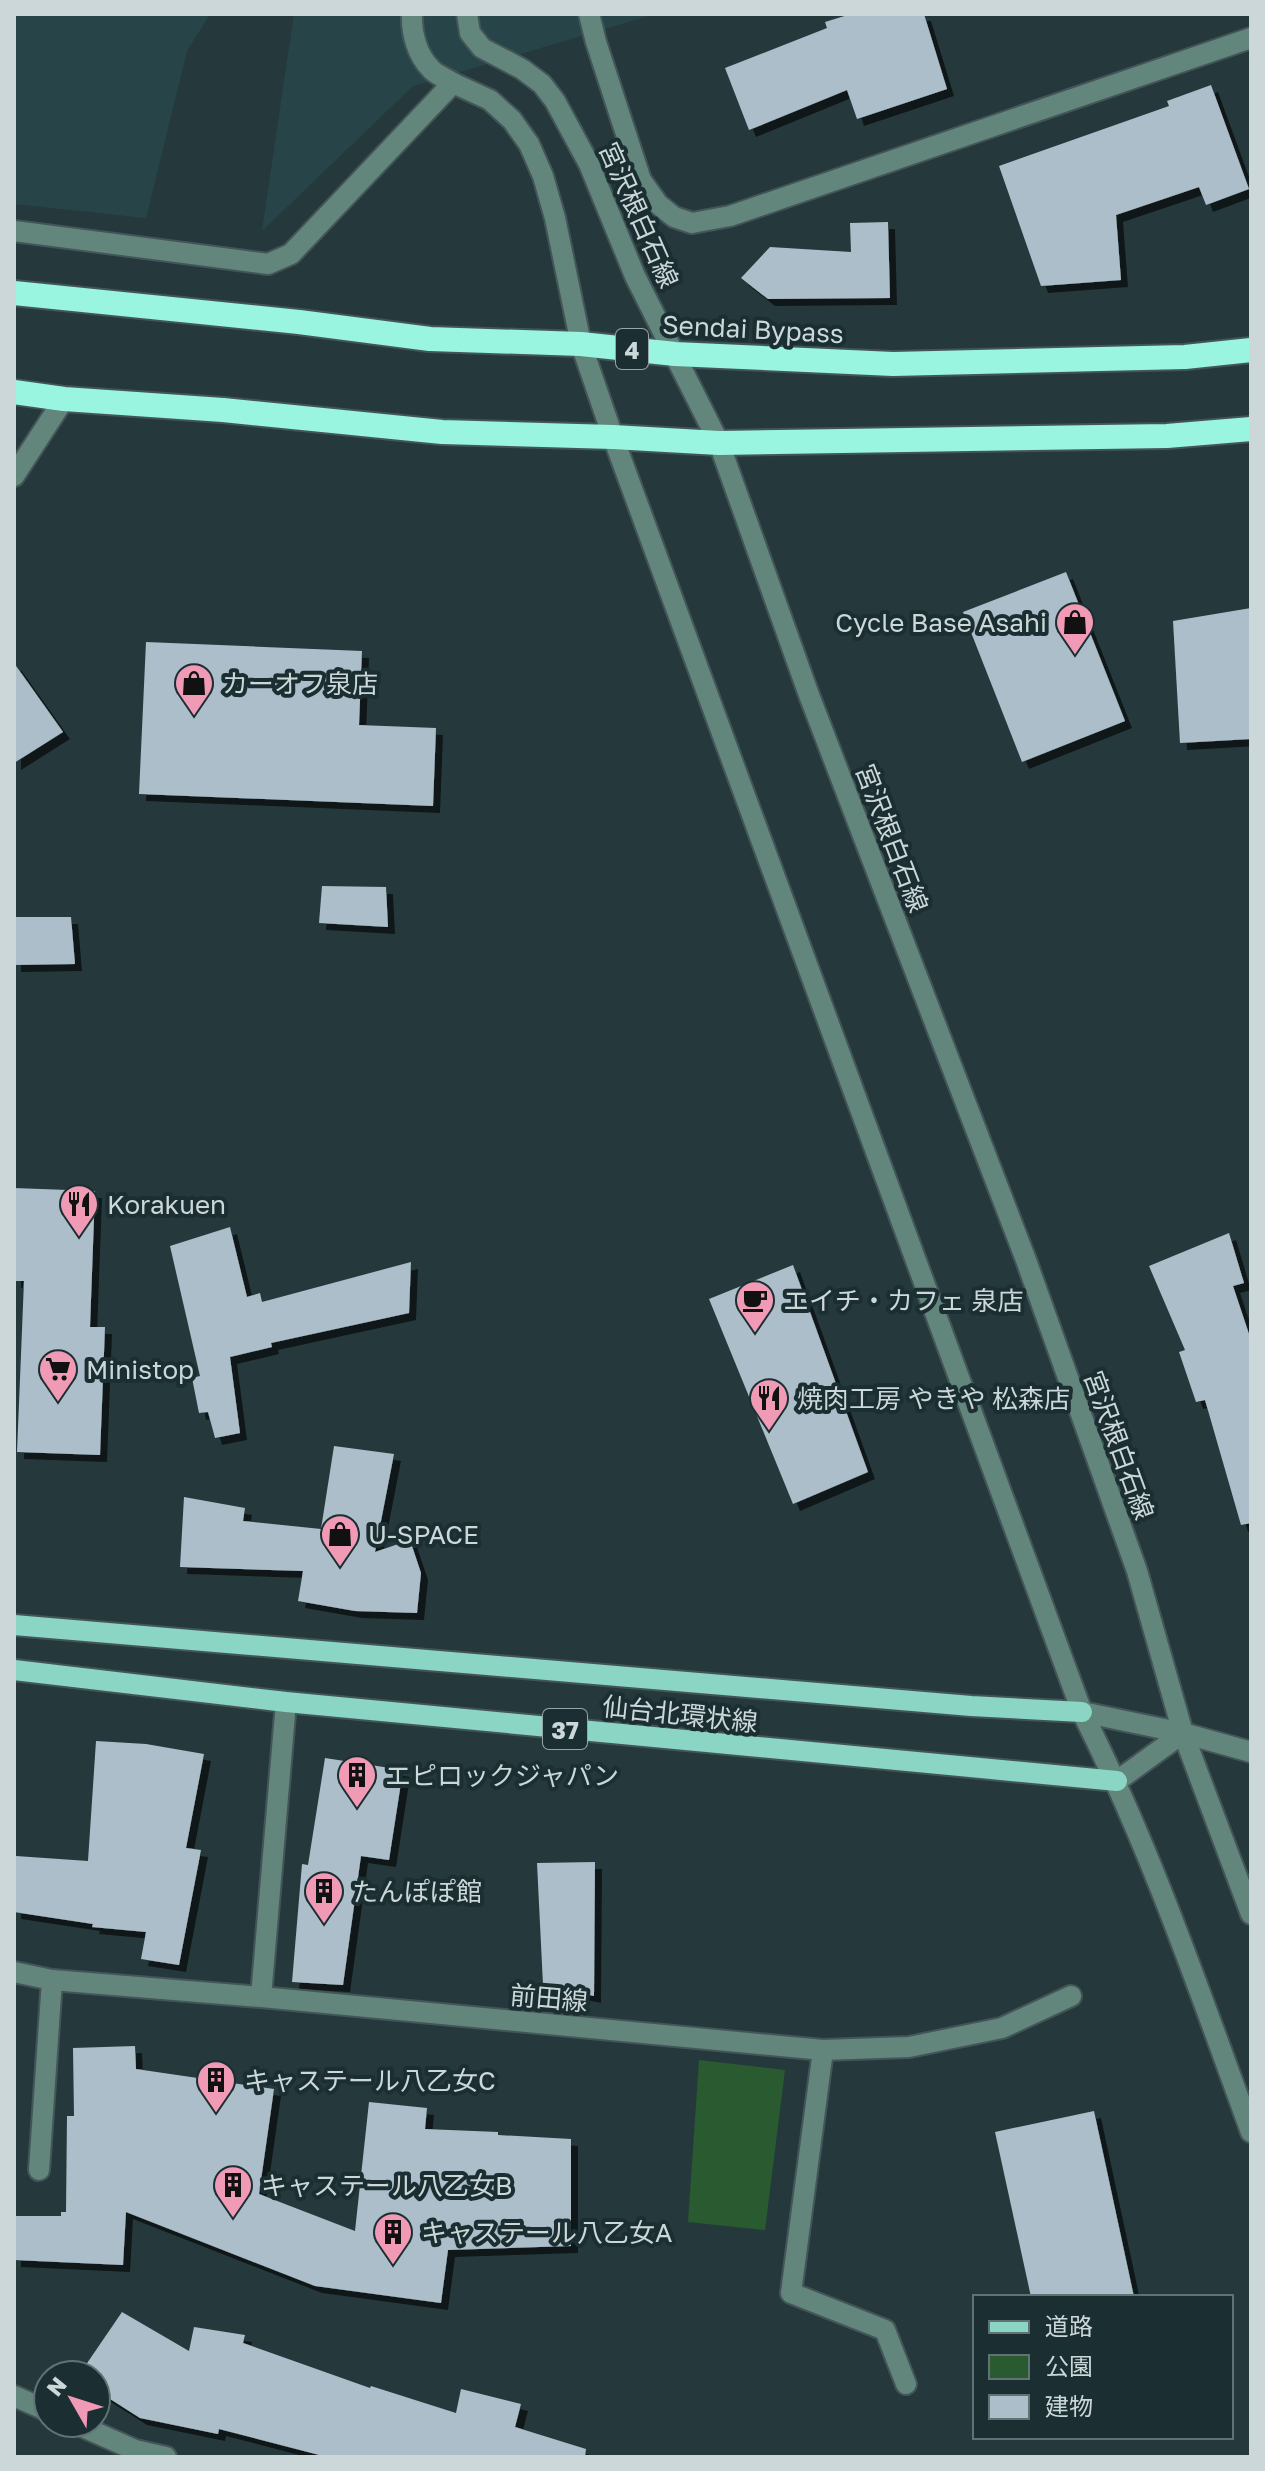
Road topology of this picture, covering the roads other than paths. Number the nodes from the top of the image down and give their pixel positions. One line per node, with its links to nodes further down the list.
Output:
1 (412, 14): 5 (street)
2 (467, 14): 10 (street, 宮沢根白石線)
3 (588, 17): 4 (street)
4 (1251, 38)
5 (453, 83): 6 (street); 8 (street)
6 (14, 231)
7 (14, 293): 8 (highway, Sendai Bypass / 4)
8 (581, 344): 10 (highway, Sendai Bypass / 4); 14 (street)
9 (1251, 350): 10 (highway, Sendai Bypass / 4)
10 (675, 354): 15 (street, 宮沢根白石線)
11 (14, 392): 12 (highway)
12 (64, 399): 14 (highway); 16 (street)
13 (1251, 429): 15 (highway)
14 (613, 437): 15 (highway); 20 (street)
15 (719, 443): 21 (street, 宮沢根白石線)
16 (14, 476)
17 (14, 1625): 20 (main road, 仙台北環状線 / 37)
18 (14, 1670): 19 (main road, 仙台北環状線 / 37)
19 (286, 1702): 23 (main road, 仙台北環状線 / 37); 28 (street)
20 (1082, 1712): 21 (street); 23 (street)
21 (1183, 1733): 22 (street); 23 (street); 24 (street, 宮沢根白石線)
22 (1251, 1752)
23 (1117, 1781): 30 (street)
24 (1251, 1914)
25 (14, 1972): 26 (street, 前田線)
26 (52, 1980): 28 (street, 前田線); 31 (street)
27 (1071, 1996): 29 (street, 前田線)
28 (261, 1997): 29 (street, 前田線)
29 (823, 2050): 32 (street)
30 (1251, 2132)
31 (39, 2170)
32 (906, 2384)
33 (106, 2439): 34 (street)
34 (134, 2453): 35 (street)
35 (166, 2457)

